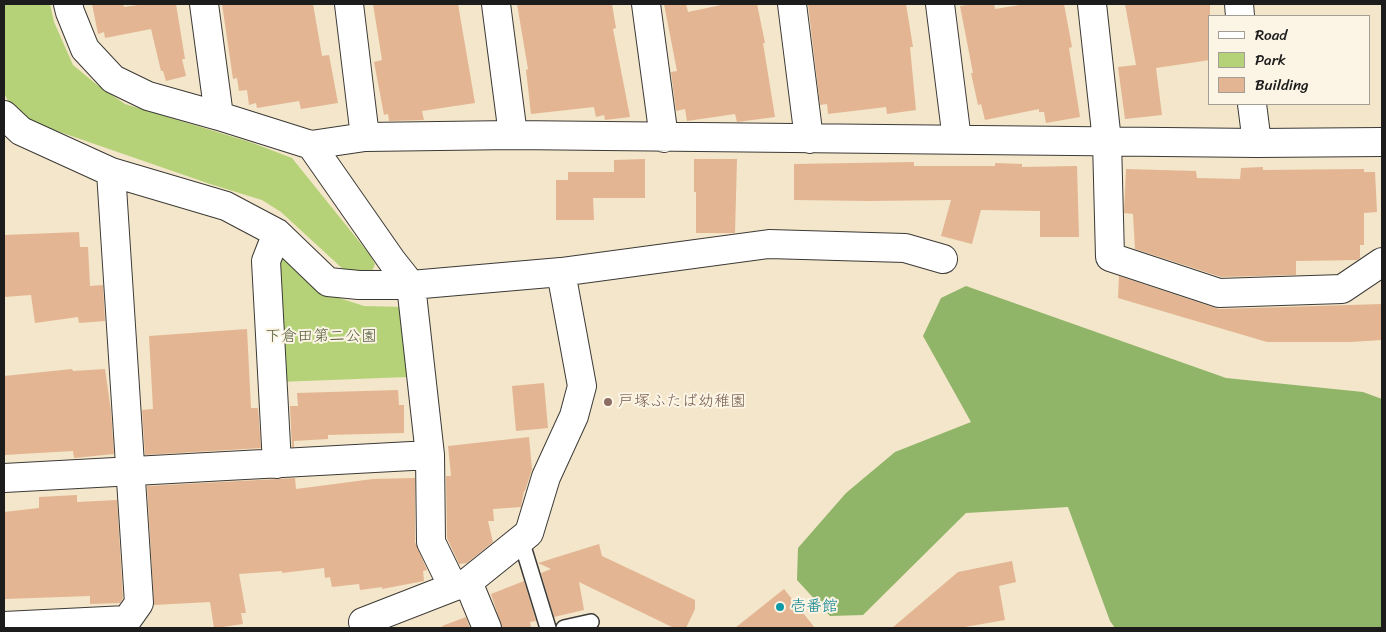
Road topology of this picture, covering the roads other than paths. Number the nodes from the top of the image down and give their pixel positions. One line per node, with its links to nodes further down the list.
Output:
1 (68, 4): 11 (street)
2 (204, 4): 11 (street)
3 (349, 4): 13 (street)
4 (496, 4): 12 (street)
5 (646, 4): 14 (street)
6 (792, 4): 15 (street)
7 (940, 4): 16 (street)
8 (1092, 4): 17 (street)
9 (1252, 105): 19 (street)
10 (4, 115): 21 (street)
11 (219, 116): 20 (street)
12 (513, 135): 13 (street); 14 (street)
13 (365, 137): 20 (street)
14 (664, 138): 15 (street)
15 (810, 139): 16 (street)
16 (957, 140): 17 (street)
17 (1107, 142): 19 (street); 24 (street)
18 (1382, 142): 19 (street)
19 (1257, 143)
20 (311, 145): 26 (street)
21 (111, 172): 22 (street); 29 (street)
22 (277, 233): 26 (street); 28 (street)
23 (944, 259): 25 (street)
24 (1382, 262)
25 (560, 272): 26 (street); 31 (street)
26 (411, 285): 27 (street)
27 (430, 455): 28 (street); 32 (street)
28 (277, 464): 29 (street)
29 (130, 471): 30 (street); 35 (street)
30 (4, 478)
31 (521, 540): 32 (street); 37 (lane)
32 (461, 584): 33 (street); 36 (street)
33 (363, 622)
34 (591, 622): 38 (lane)
35 (4, 626)
36 (487, 628)
37 (548, 628)
38 (564, 628)

